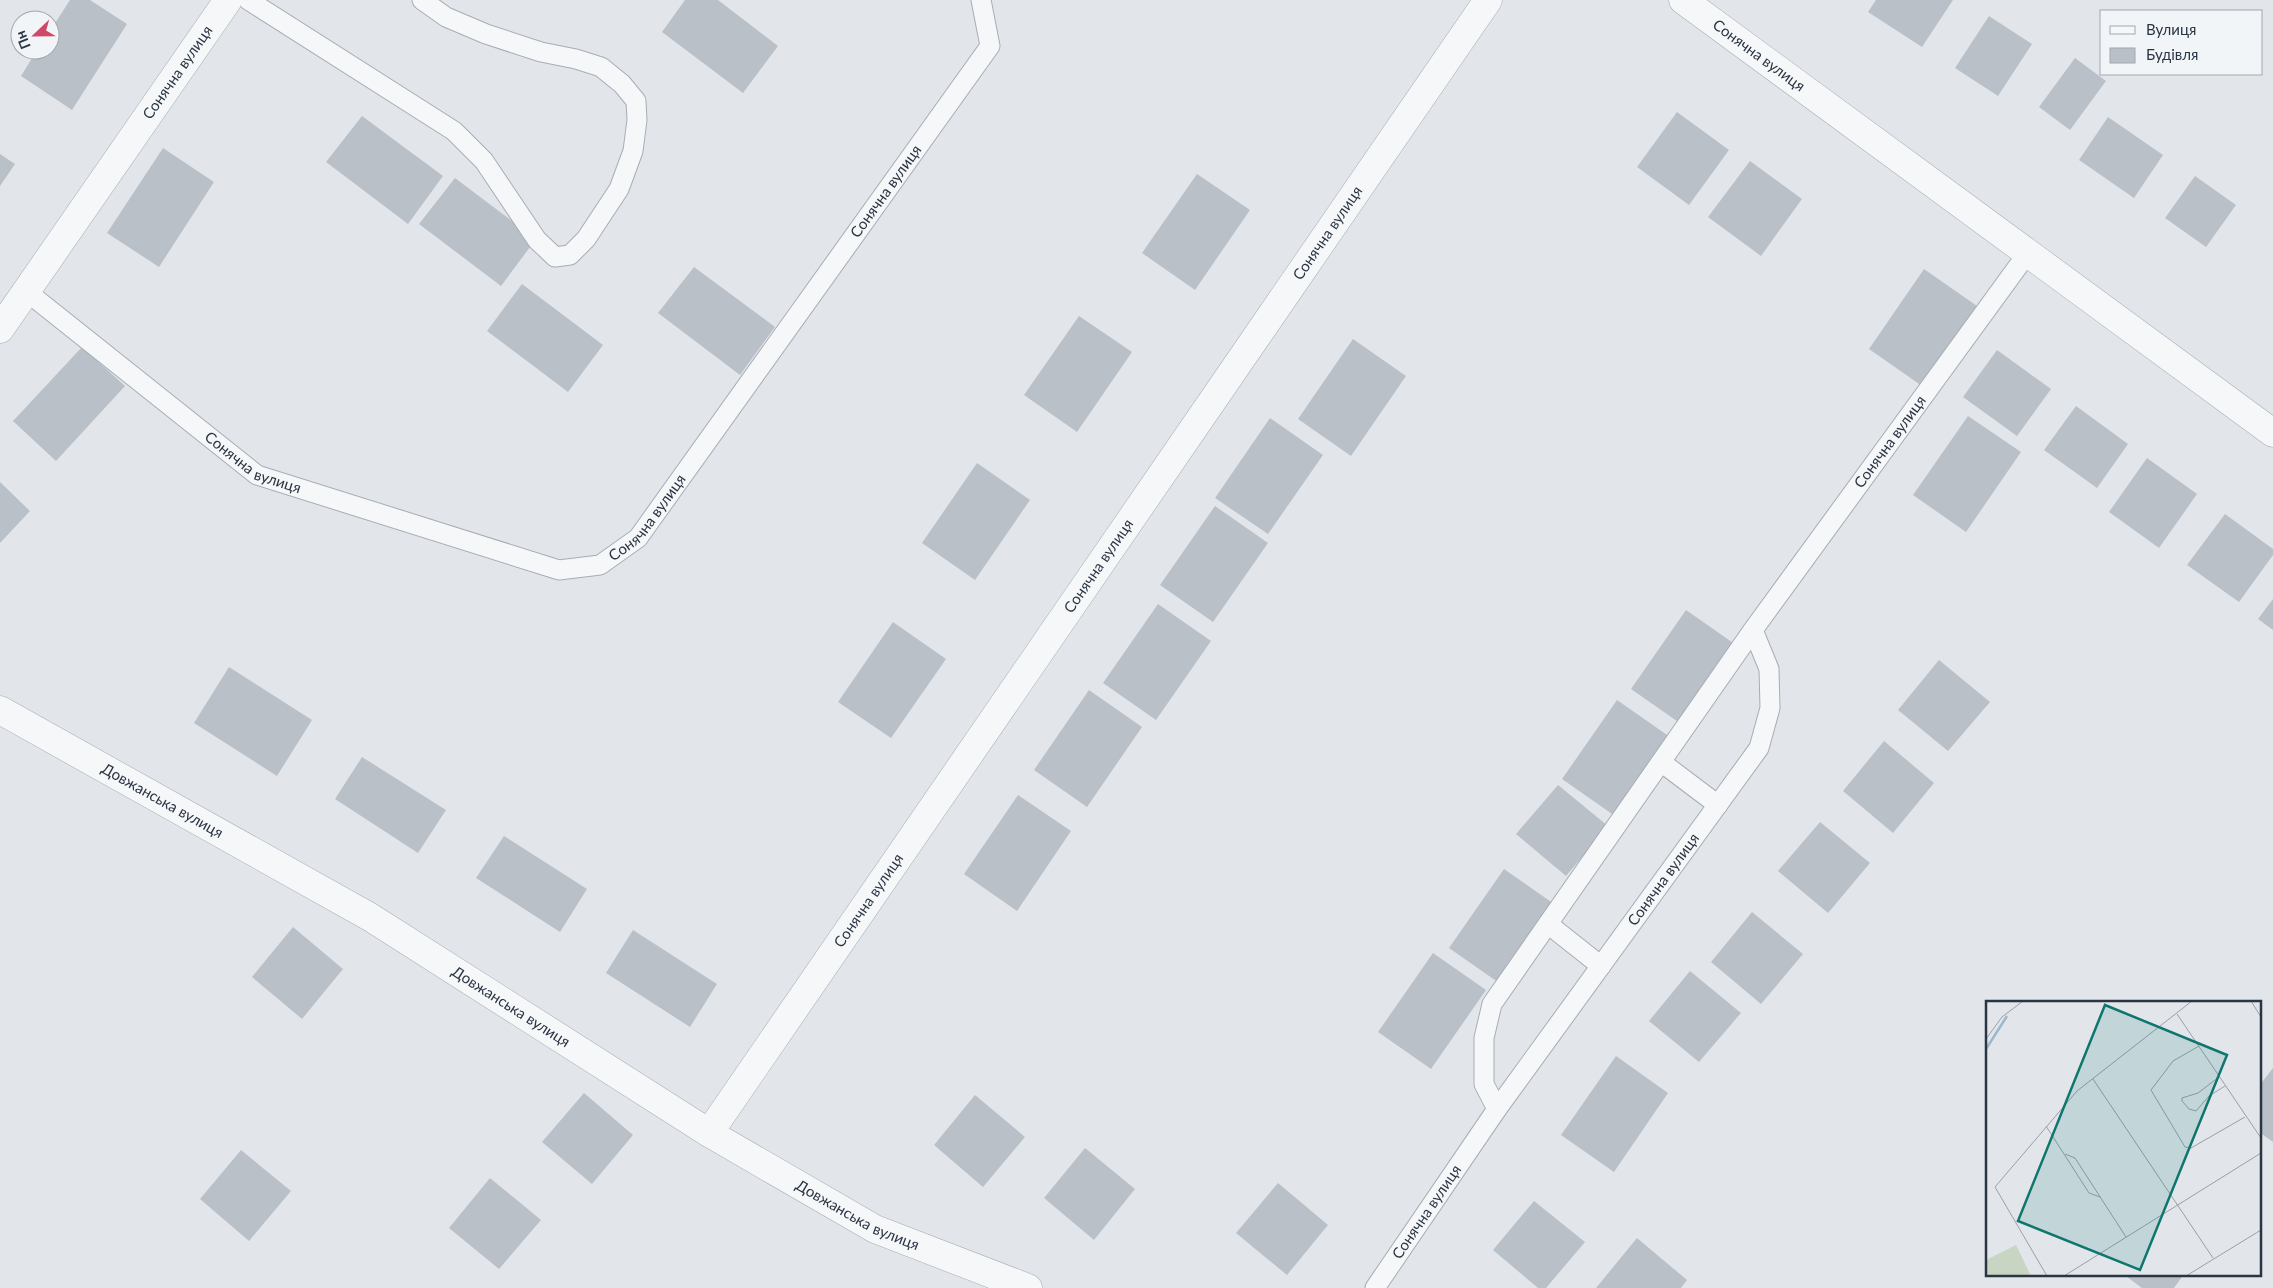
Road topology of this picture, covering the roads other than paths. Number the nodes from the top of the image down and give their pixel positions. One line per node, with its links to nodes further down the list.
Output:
1 (228, 0): 8 (street, Сонячна вулиця)
2 (248, 0): 3 (lane)
3 (422, 0)
4 (981, 0): 8 (lane, Сонячна вулиця)
5 (1488, 0): 18 (street, Сонячна вулиця)
6 (1683, 0): 7 (street, Сонячна вулиця)
7 (2028, 254): 10 (street, Сонячна вулиця); 11 (lane, Сонячна вулиця)
8 (26, 292): 9 (street, Сонячна вулиця)
9 (0, 329)
10 (2273, 433)
11 (1753, 630): 13 (lane, Сонячна вулиця); 14 (lane, Сонячна вулиця)
12 (0, 710): 18 (street, Довжанська вулиця)
13 (1661, 762): 14 (lane); 15 (lane, Сонячна вулиця)
14 (1718, 805): 16 (lane, Сонячна вулиця)
15 (1548, 924): 16 (lane); 17 (lane, Сонячна вулиця)
16 (1601, 966): 17 (lane, Сонячна вулиця)
17 (1496, 1109): 20 (lane, Сонячна вулиця)
18 (710, 1133): 19 (street, Довжанська вулиця)
19 (1028, 1288)
20 (1375, 1288)

